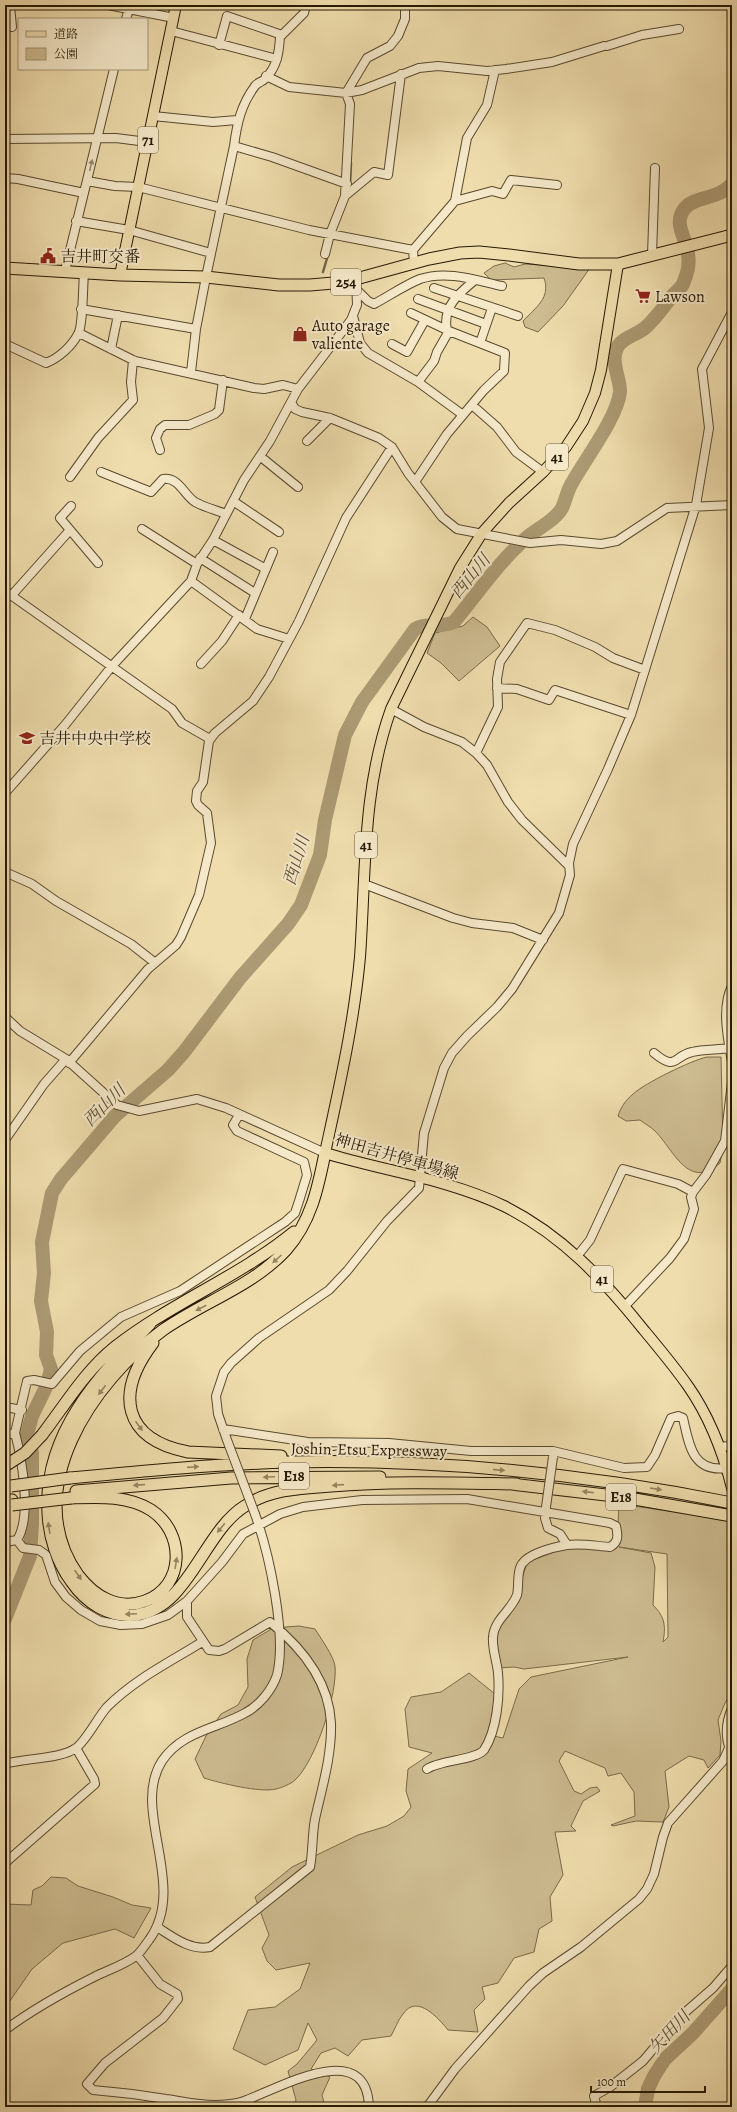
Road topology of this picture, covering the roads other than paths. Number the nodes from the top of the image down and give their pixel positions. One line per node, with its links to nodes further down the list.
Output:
1 (10, 5): 9 (street)
2 (108, 5): 6 (street)
3 (176, 5): 8 (main road, 71)
4 (306, 5): 12 (street)
5 (405, 5): 19 (street)
6 (128, 9): 7 (street); 8 (street)
7 (126, 18)
8 (174, 18): 11 (main road, 71)
9 (5, 27)
10 (679, 29): 16 (street)
11 (170, 31): 13 (street); 20 (main road, 71)
12 (282, 35): 13 (street); 14 (street)
13 (219, 45): 14 (street)
14 (278, 60): 18 (street)
15 (114, 70): 22 (street)
16 (495, 70): 17 (street); 34 (street)
17 (401, 74): 19 (street); 33 (street)
18 (266, 76): 19 (street); 21 (street)
19 (346, 93): 29 (street)
20 (153, 116): 21 (street); 24 (main road, 71)
21 (237, 120): 25 (street)
22 (97, 138): 23 (street); 24 (street); 28 (street, one-way to 22)
23 (5, 139)
24 (147, 142): 31 (main road, 71)
25 (234, 146): 29 (street); 35 (street)
26 (655, 168): 43 (street)
27 (5, 178): 32 (street)
28 (87, 181): 31 (street); 32 (street)
29 (347, 184): 33 (street)
30 (557, 186): 34 (street)
31 (138, 187): 35 (street); 37 (main road, 71)
32 (84, 193): 36 (street)
33 (345, 196): 38 (street)
34 (455, 201): 40 (street)
35 (220, 207): 38 (street); 41 (street)
36 (76, 221): 37 (street); 47 (street)
37 (129, 230): 41 (street); 49 (main road, 71)
38 (330, 234): 40 (street); 42 (street)
39 (732, 235): 43 (highway, 254)
40 (413, 250): 44 (street)
41 (211, 253): 50 (street)
42 (325, 254)
43 (652, 255): 45 (highway, 254)
44 (414, 263): 45 (highway, 254); 52 (highway, 254)
45 (618, 264): 88 (main road, 神田吉井停車場線 / 41)
46 (5, 268): 47 (highway, 254)
47 (65, 270): 48 (highway, 254)
48 (84, 272): 49 (highway, 254); 58 (street)
49 (120, 275): 50 (highway, 254)
50 (206, 278): 52 (highway, 254); 67 (street)
51 (475, 280): 52 (street); 53 (street); 55 (street)
52 (357, 284): 63 (street)
53 (502, 286)
54 (434, 288): 55 (street)
55 (456, 296): 57 (street); 59 (street)
56 (418, 299): 59 (street)
57 (492, 308): 64 (street); 66 (street)
58 (81, 309): 62 (street); 69 (street)
59 (448, 311): 66 (street); 68 (street)
60 (732, 312): 93 (street)
61 (411, 313): 65 (street)
62 (118, 316): 67 (street); 73 (street)
63 (353, 316): 77 (street); 78 (street)
64 (518, 316)
65 (425, 320): 68 (street); 72 (street)
66 (486, 324): 70 (street)
67 (196, 329): 75 (street)
68 (448, 330): 70 (street); 77 (street)
69 (79, 334): 71 (street); 73 (street)
70 (480, 342): 80 (street)
71 (5, 344)
72 (392, 344)
73 (111, 349): 74 (street)
74 (133, 360): 75 (street); 89 (street)
75 (191, 372): 76 (street)
76 (223, 380): 78 (street); 85 (street)
77 (418, 382): 81 (street)
78 (298, 389): 79 (street)
79 (292, 402): 82 (street); 86 (street)
80 (472, 406): 81 (street); 88 (street)
81 (463, 415): 90 (street)
82 (330, 418): 83 (street); 84 (street)
83 (307, 441)
84 (392, 447): 90 (street); 110 (street)
85 (160, 450)
86 (261, 457): 91 (street); 92 (street)
87 (101, 472): 96 (street)
88 (543, 472): 100 (main road, 神田吉井停車場線 / 41)
89 (70, 477)
90 (415, 482): 100 (street)
91 (298, 487)
92 (233, 501): 96 (street); 99 (street)
93 (696, 505): 94 (street); 100 (street); 113 (street)
94 (732, 505)
95 (71, 506): 98 (street)
96 (226, 514): 101 (street)
97 (142, 528): 103 (street)
98 (70, 530): 104 (street); 107 (street)
99 (280, 532)
100 (482, 534): 115 (main road, 神田吉井停車場線 / 41)
101 (213, 540): 103 (street); 105 (street)
102 (273, 552): 105 (street)
103 (199, 561): 106 (street); 108 (street)
104 (98, 563)
105 (266, 569): 108 (street)
106 (191, 581): 109 (street); 112 (street)
107 (8, 593): 112 (street)
108 (255, 594): 109 (street)
109 (242, 617): 110 (street); 111 (street)
110 (289, 640): 117 (street)
111 (201, 664)
112 (112, 666): 117 (street); 119 (street)
113 (646, 670): 114 (street); 116 (street)
114 (497, 688): 116 (street); 118 (street)
115 (391, 709): 118 (street); 122 (main road, 神田吉井停車場線 / 41)
116 (631, 715): 120 (street)
117 (210, 739): 124 (street)
118 (476, 753): 120 (street)
119 (5, 793)
120 (568, 865): 123 (street)
121 (5, 872): 124 (street)
122 (364, 884): 123 (street); 134 (main road, 神田吉井停車場線 / 41)
123 (543, 940): 135 (street)
124 (154, 962): 129 (street)
125 (732, 986): 127 (street)
126 (5, 1017): 129 (street)
127 (730, 1048): 128 (street); 130 (street)
128 (654, 1053)
129 (67, 1061): 132 (street); 133 (street)
130 (732, 1062)
131 (732, 1082): 136 (street)
132 (239, 1115): 134 (street); 143 (street)
133 (5, 1140)
134 (325, 1153): 135 (main road, 神田吉井停車場線 / 41); 137 (highway)
135 (420, 1178): 138 (main road, 神田吉井停車場線 / 41); 144 (street)
136 (693, 1192): 138 (street); 139 (street)
137 (308, 1217): 140 (highway, one-way to 140); 141 (highway)
138 (578, 1255): 139 (main road, 神田吉井停車場線 / 41)
139 (625, 1306): 148 (main road, 神田吉井停車場線 / 41)
140 (177, 1321): 151 (highway, one-way to 151); 156 (highway, one-way to 156)
141 (150, 1324): 150 (highway, bridge); 153 (highway, one-way to 141)
142 (5, 1407): 143 (street)
143 (22, 1410): 145 (street)
144 (223, 1429): 149 (street); 161 (street, bridge)
145 (15, 1433): 146 (street); 162 (street)
146 (5, 1435)
147 (732, 1443): 148 (street)
148 (719, 1447): 152 (main road, 神田吉井停車場線 / 41)
149 (553, 1454): 152 (street); 159 (street, bridge)
150 (5, 1466)
151 (460, 1466): 154 (highway, Joshin-Etsu Expressway / E18, one-way to 151, bridge); 157 (highway, Joshin-Etsu Expressway / E18, one-way to 157)
152 (727, 1468): 155 (main road, 神田吉井停車場線 / 41)
153 (517, 1484): 156 (highway, Joshin-Etsu Expressway / E18, one-way to 156); 160 (highway, Joshin-Etsu Expressway / E18, one-way to 153)
154 (8, 1487)
155 (732, 1488)
156 (71, 1495): 158 (highway, Joshin-Etsu Expressway / E18)
157 (728, 1502)
158 (8, 1503)
159 (546, 1510): 161 (street); 164 (street); 164 (street)
160 (728, 1515)
161 (260, 1526): 165 (street); 166 (street)
162 (17, 1540): 163 (street); 165 (street)
163 (5, 1542)
164 (567, 1545): 172 (street)
165 (187, 1601): 167 (street)
166 (278, 1629): 167 (street); 174 (street); 174 (street)
167 (202, 1642): 169 (street)
168 (732, 1708): 170 (street)
169 (76, 1748): 171 (street); 173 (street)
170 (731, 1751): 179 (street)
171 (5, 1764)
172 (427, 1769)
173 (5, 1863)
174 (157, 1927): 175 (street)
175 (137, 1955): 177 (street); 178 (street)
176 (732, 1966): 180 (street)
177 (5, 2030)
178 (370, 2107)
179 (427, 2107)
180 (597, 2107)

